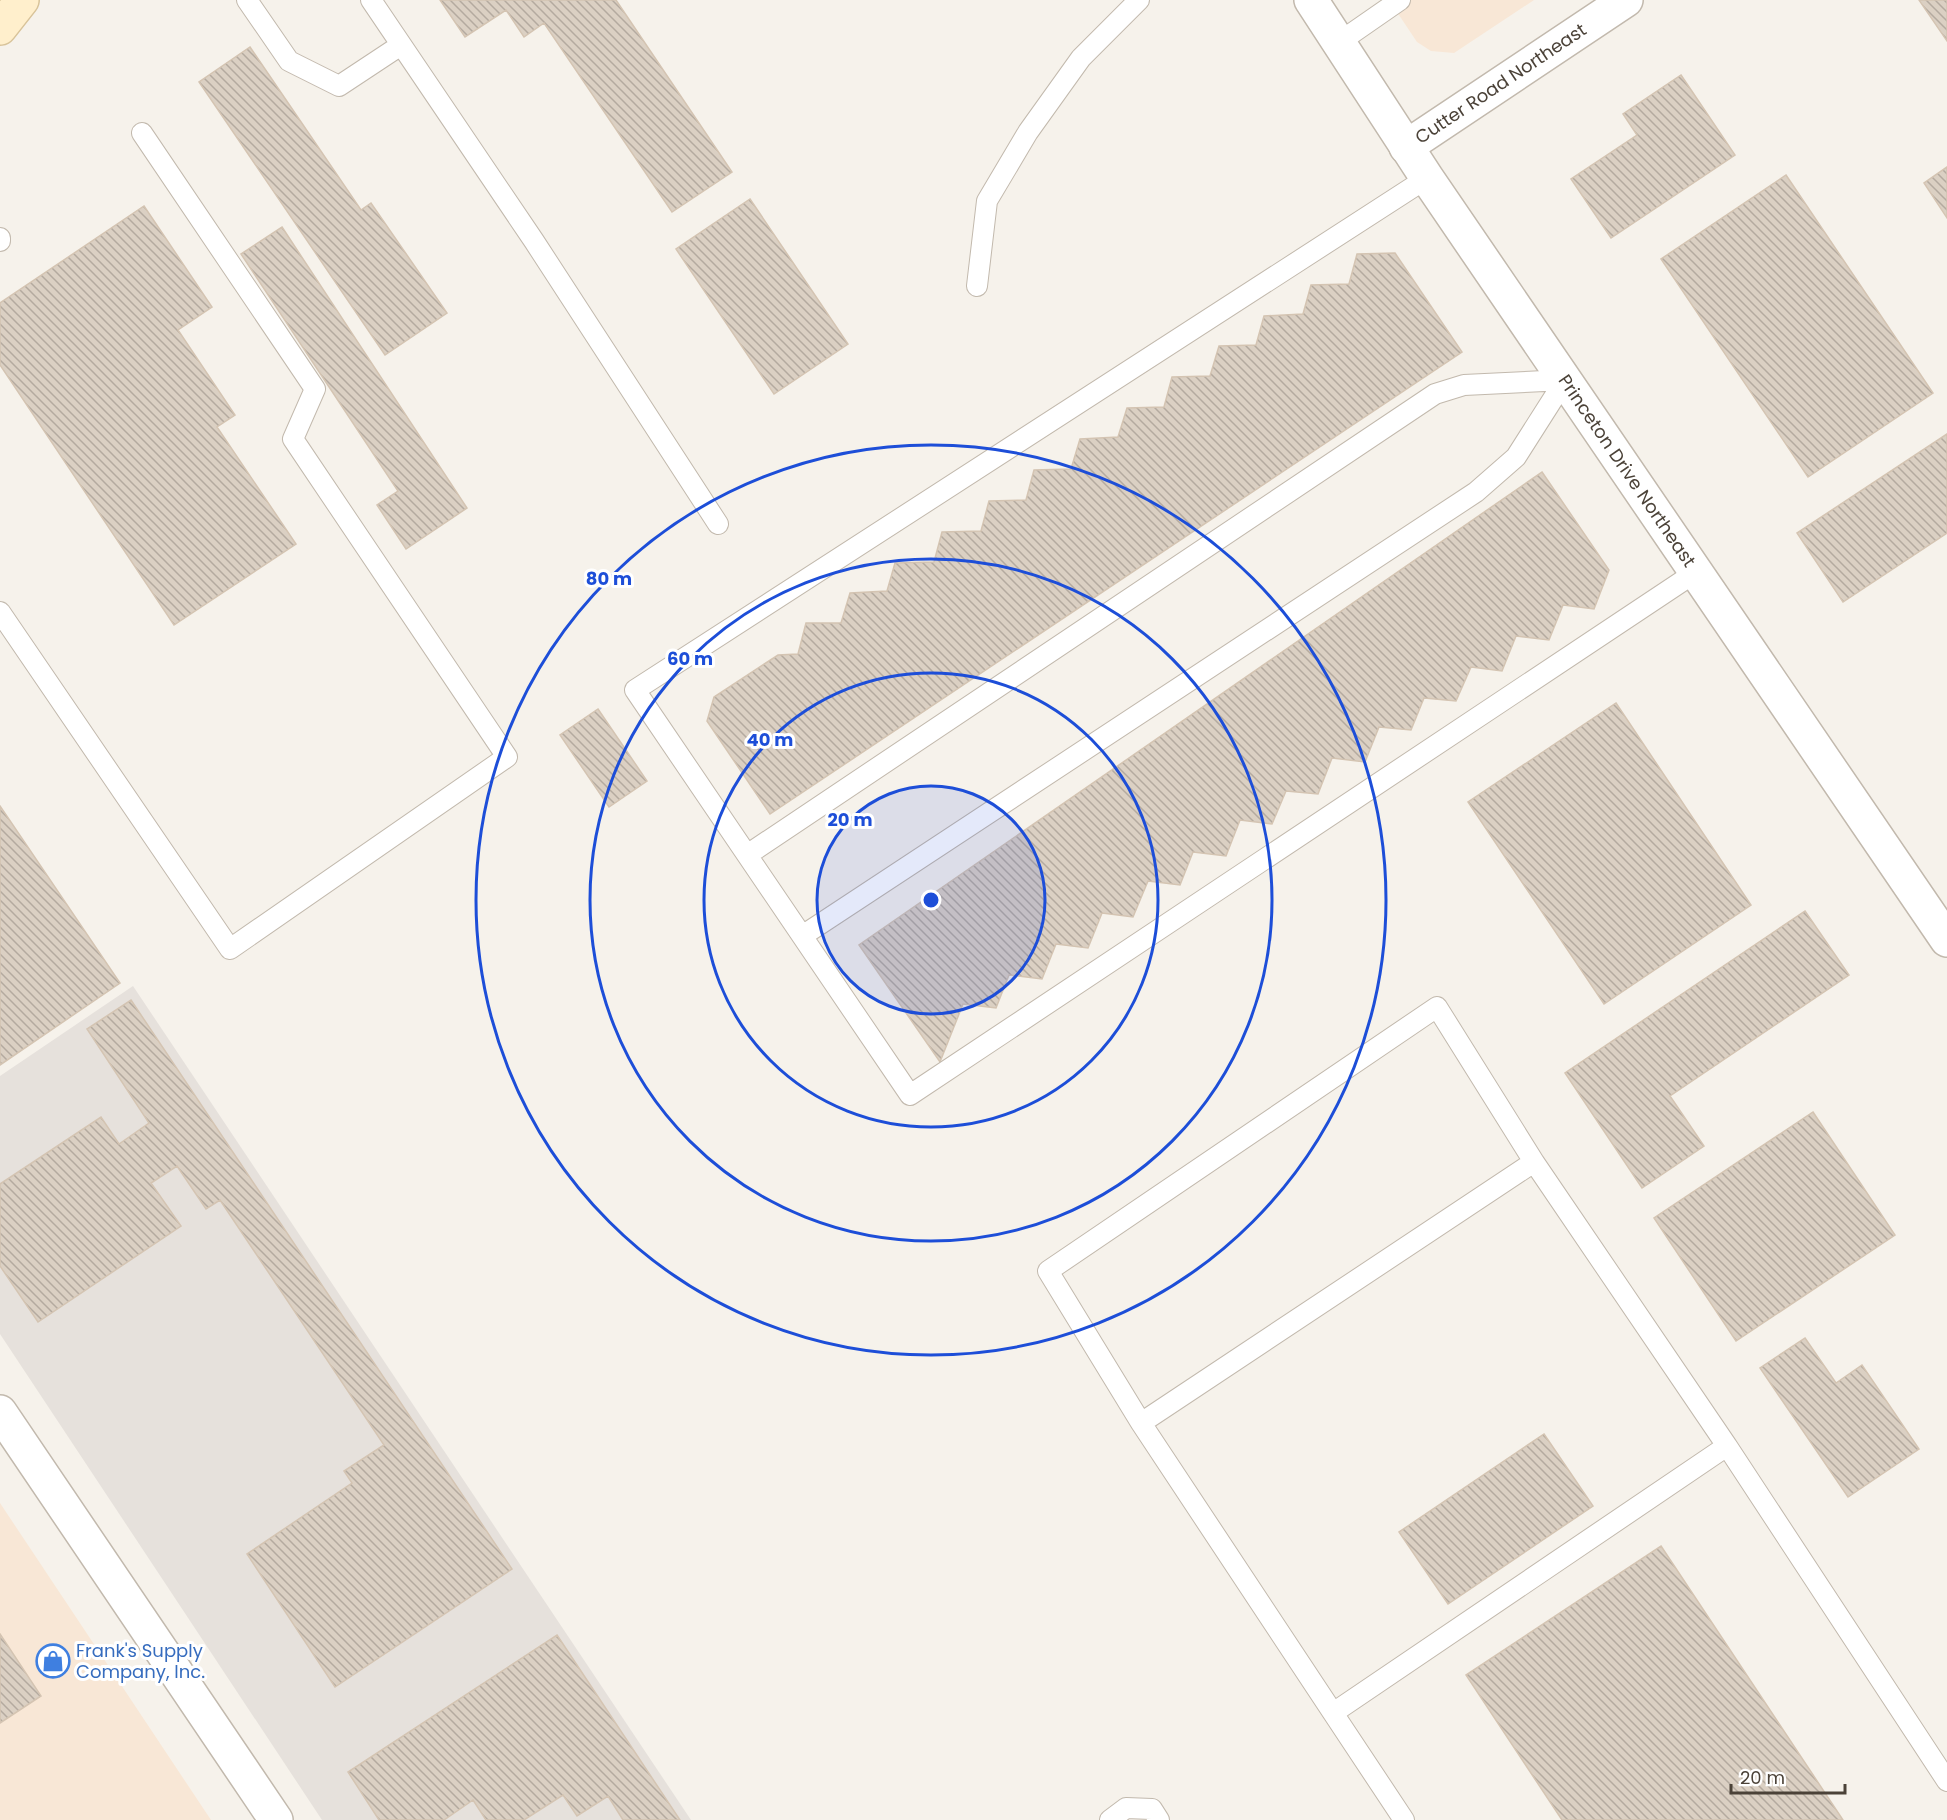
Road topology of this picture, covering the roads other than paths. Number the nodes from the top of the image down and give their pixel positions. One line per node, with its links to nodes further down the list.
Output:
1 (22, 0): 8 (main road)
2 (247, 0): 10 (lane)
3 (371, 0): 10 (lane)
4 (1139, 0): 14 (lane)
5 (1311, 0): 9 (street, Princeton Drive Northeast)
6 (1399, 0): 9 (lane)
7 (1626, 0): 12 (street, Cutter Road Northeast)
8 (0, 27)
9 (1338, 43): 12 (street, Princeton Drive Northeast)
10 (401, 45): 16 (lane)
11 (142, 133): 18 (lane)
12 (1406, 147): 13 (street, Princeton Drive Northeast)
13 (1427, 178): 15 (street, Princeton Drive Northeast); 19 (lane)
14 (977, 286)
15 (1565, 380): 17 (street, Princeton Drive Northeast); 19 (lane); 20 (lane)
16 (718, 524)
17 (1696, 572): 20 (lane); 21 (street, Princeton Drive Northeast)
18 (0, 612)
19 (747, 855): 20 (lane)
20 (802, 936)
21 (1947, 940)
22 (1534, 1162): 24 (lane); 24 (lane); 25 (lane)
23 (0, 1412): 28 (street)
24 (1141, 1423): 26 (lane)
25 (1727, 1446): 26 (lane); 27 (lane)
26 (1333, 1713): 31 (lane)
27 (1947, 1781)
28 (276, 1820)
29 (1110, 1820): 30 (lane)
30 (1159, 1820)
31 (1404, 1820)

